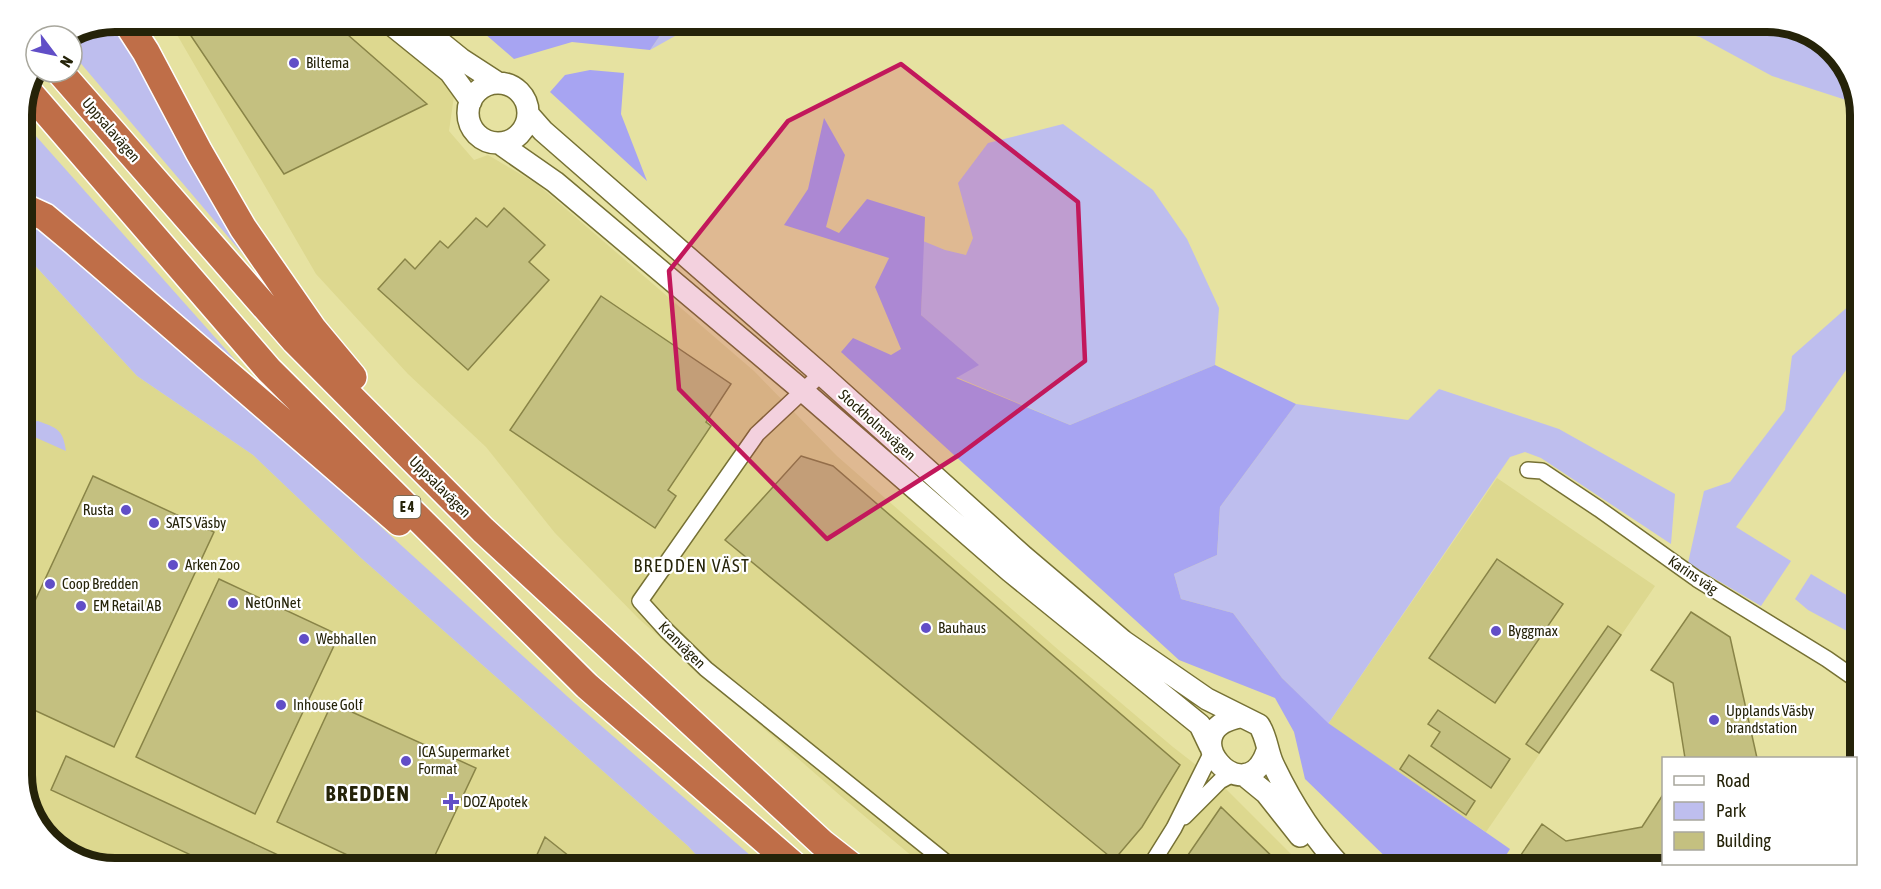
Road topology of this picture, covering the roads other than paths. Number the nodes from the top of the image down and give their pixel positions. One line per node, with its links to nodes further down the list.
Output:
1 (133, 32): 16 (highway)
2 (401, 32): 7 (main road, Stockholmsvägen)
3 (428, 32): 4 (main road, Stockholmsvägen)
4 (498, 83): 7 (main road); 8 (main road, Stockholmsvägen)
5 (71, 84): 16 (highway, Uppsalavägen / E 4)
6 (33, 98): 15 (highway, E 4)
7 (471, 101): 9 (main road, Stockholmsvägen)
8 (528, 114): 9 (main road); 11 (main road, Stockholmsvägen)
9 (499, 143): 12 (main road, Stockholmsvägen)
10 (32, 211): 15 (highway)
11 (821, 375): 12 (street, Kranvägen); 17 (main road, Stockholmsvägen)
12 (803, 391): 18 (main road, Stockholmsvägen); 24 (street, Kranvägen)
13 (1528, 470): 14 (street, Karins väg)
14 (1850, 675)
15 (587, 686): 22 (highway, E 4)
16 (675, 706): 23 (highway, Uppsalavägen / E 4)
17 (1241, 717): 18 (main road); 19 (main road, Stockholmsvägen)
18 (1211, 750): 20 (main road, Stockholmsvägen); 21 (street)
19 (1267, 751): 20 (main road); 27 (main road, Stockholmsvägen)
20 (1239, 774): 21 (street); 26 (main road, Stockholmsvägen)
21 (1174, 828): 25 (street)
22 (785, 857)
23 (840, 857)
24 (939, 857)
25 (1156, 857)
26 (1318, 857)
27 (1332, 857)

